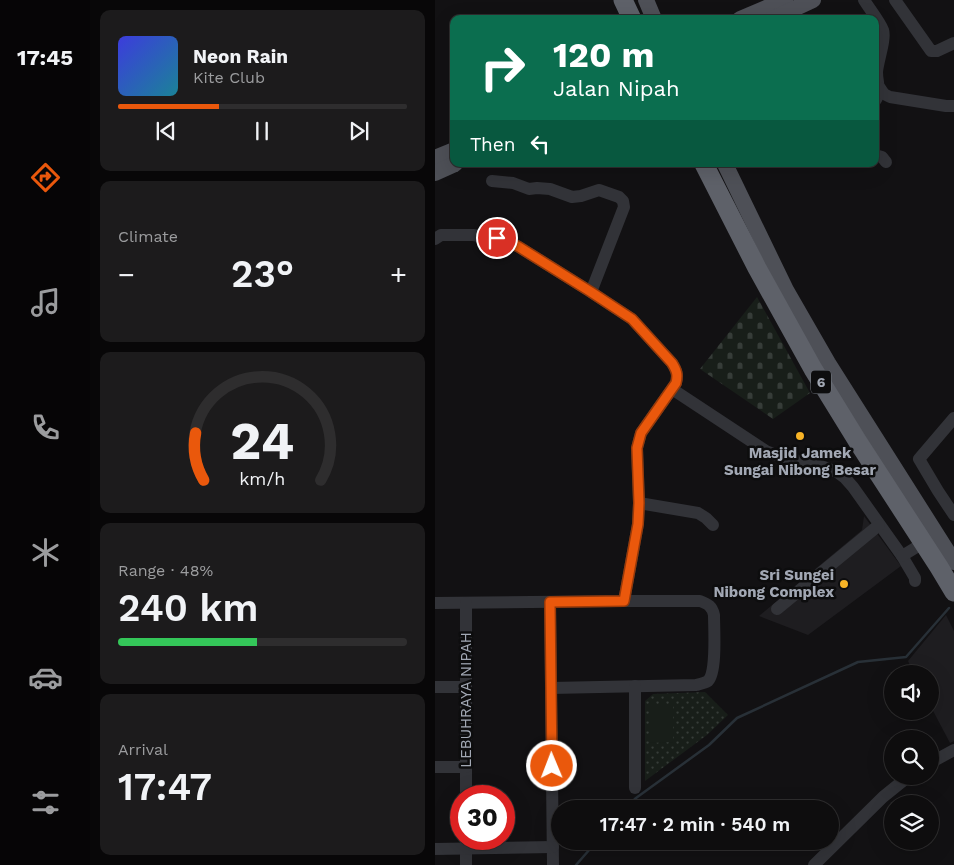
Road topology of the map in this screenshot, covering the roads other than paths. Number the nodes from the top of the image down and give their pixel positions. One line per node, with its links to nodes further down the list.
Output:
1 (615, 0): 10 (main road)
2 (623, 0): 11 (highway)
3 (636, 0): 9 (highway)
4 (785, 0): 8 (main road)
5 (813, 0): 8 (main road)
6 (864, 0): 13 (street)
7 (895, 0): 15 (street)
8 (767, 9): 12 (main road)
9 (651, 14)
10 (622, 15)
11 (630, 15)
12 (751, 15)
13 (874, 15)
14 (879, 23): 16 (street)
15 (954, 43)
16 (879, 62)
17 (879, 85): 18 (street)
18 (880, 88): 19 (street); 20 (street)
19 (879, 96)
20 (953, 106)
21 (450, 152): 23 (main road)
22 (879, 156): 24 (street)
23 (435, 158)
24 (886, 162)
25 (450, 166): 30 (main road)
26 (700, 167): 40 (main road, 6)
27 (706, 167): 44 (highway, 6)
28 (719, 167): 42 (highway, 6)
29 (726, 167): 42 (main road, 6)
30 (435, 173)
31 (492, 181): 33 (street)
32 (437, 235): 33 (street)
33 (591, 292): 34 (street)
34 (672, 389): 36 (street); 39 (street)
35 (954, 418): 37 (street)
36 (639, 503): 38 (street); 46 (street)
37 (954, 515)
38 (713, 525)
39 (879, 525): 41 (street); 50 (street)
40 (920, 545): 41 (street); 45 (main road, 6)
41 (902, 556): 43 (street)
42 (954, 563)
43 (915, 581)
44 (954, 592)
45 (954, 599)
46 (624, 601): 47 (street); 51 (street)
47 (550, 602): 48 (street); 54 (street)
48 (466, 603): 49 (street); 53 (street, LEBUHRAYA NIPAH)
49 (435, 604)
50 (777, 609)
51 (635, 686): 54 (street); 61 (street)
52 (435, 687): 53 (street)
53 (466, 687): 58 (street, LEBUHRAYA NIPAH)
54 (551, 688): 62 (street)
55 (954, 750): 56 (street)
56 (939, 758)
57 (435, 767): 58 (street)
58 (466, 767): 59 (street, LEBUHRAYA NIPAH)
59 (466, 785)
60 (898, 785): 71 (street)
61 (635, 788)
62 (552, 800)
63 (515, 846): 65 (street)
64 (450, 847): 66 (street)
65 (551, 848)
66 (435, 849)
67 (466, 850): 69 (street)
68 (553, 850): 70 (street)
69 (466, 865)
70 (553, 865)
71 (814, 865)

